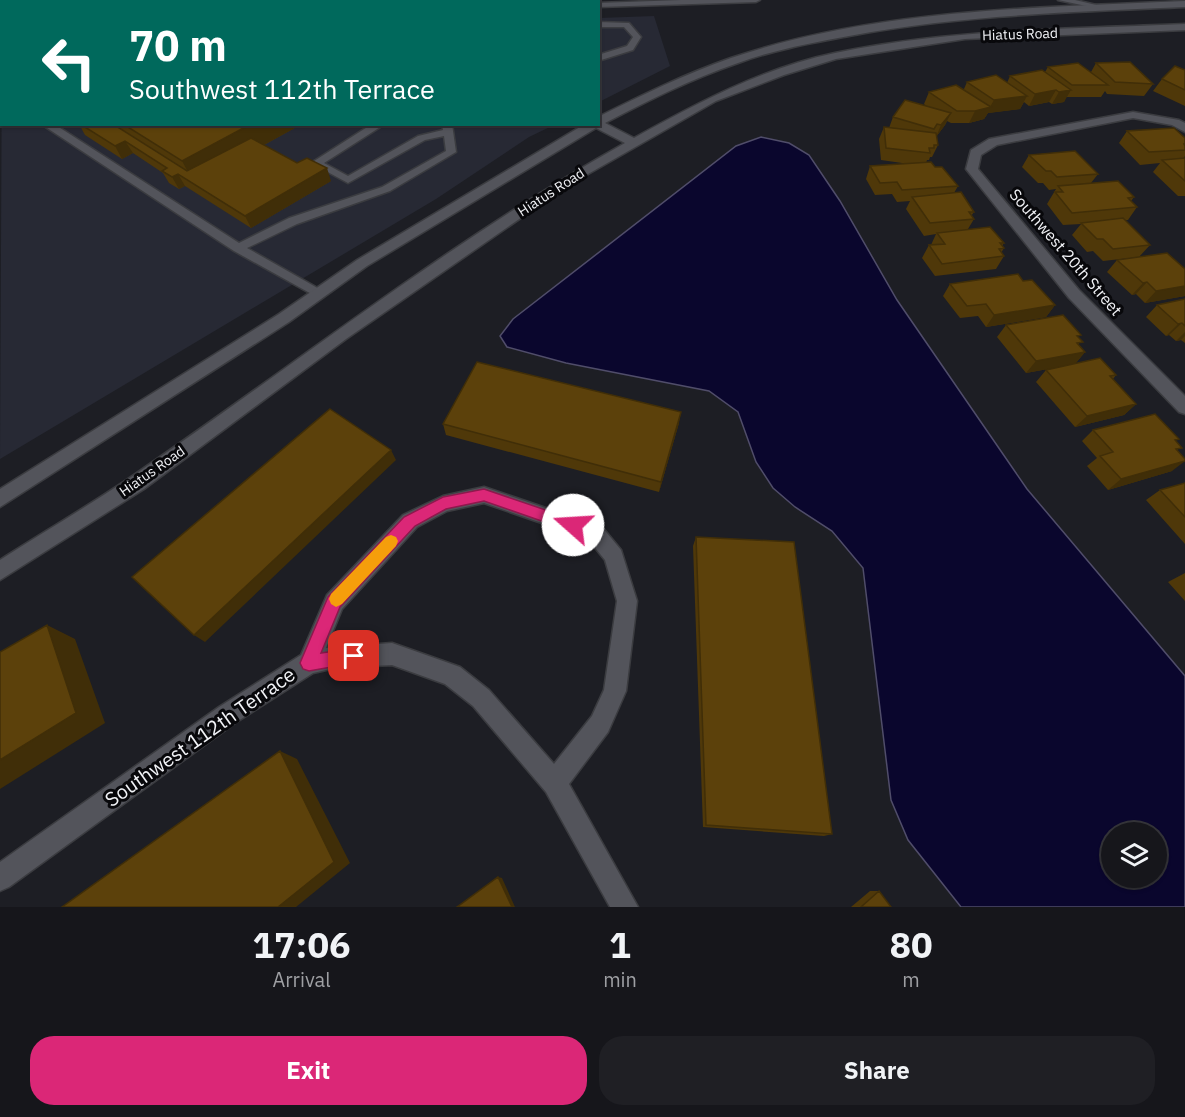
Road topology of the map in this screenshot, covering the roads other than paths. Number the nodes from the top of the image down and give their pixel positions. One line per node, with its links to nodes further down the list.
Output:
1 (756, 0): 4 (lane)
2 (1062, 0): 5 (lane)
3 (1185, 4): 5 (main road, Hiatus Road)
4 (600, 5)
5 (1105, 8): 9 (main road, Hiatus Road)
6 (600, 24): 8 (lane)
7 (1185, 27): 16 (main road, Hiatus Road)
8 (600, 57)
9 (600, 122)
10 (1180, 125): 19 (main road, Southwest 20th Street)
11 (49, 126): 17 (lane)
12 (377, 126): 15 (lane)
13 (594, 126): 18 (main road, Hiatus Road)
14 (600, 126): 16 (main road)
15 (447, 128): 17 (lane)
16 (632, 142): 21 (main road, Hiatus Road)
17 (238, 248): 18 (lane)
18 (317, 293): 20 (main road, Hiatus Road)
19 (1185, 407)
20 (0, 499)
21 (0, 571)
22 (309, 663): 23 (main road, Southwest 112th Terrace); 23 (main road); 24 (main road, Southwest 112th Terrace)
23 (555, 783): 25 (main road, Southwest 112th Terrace)
24 (0, 878)
25 (625, 907)

